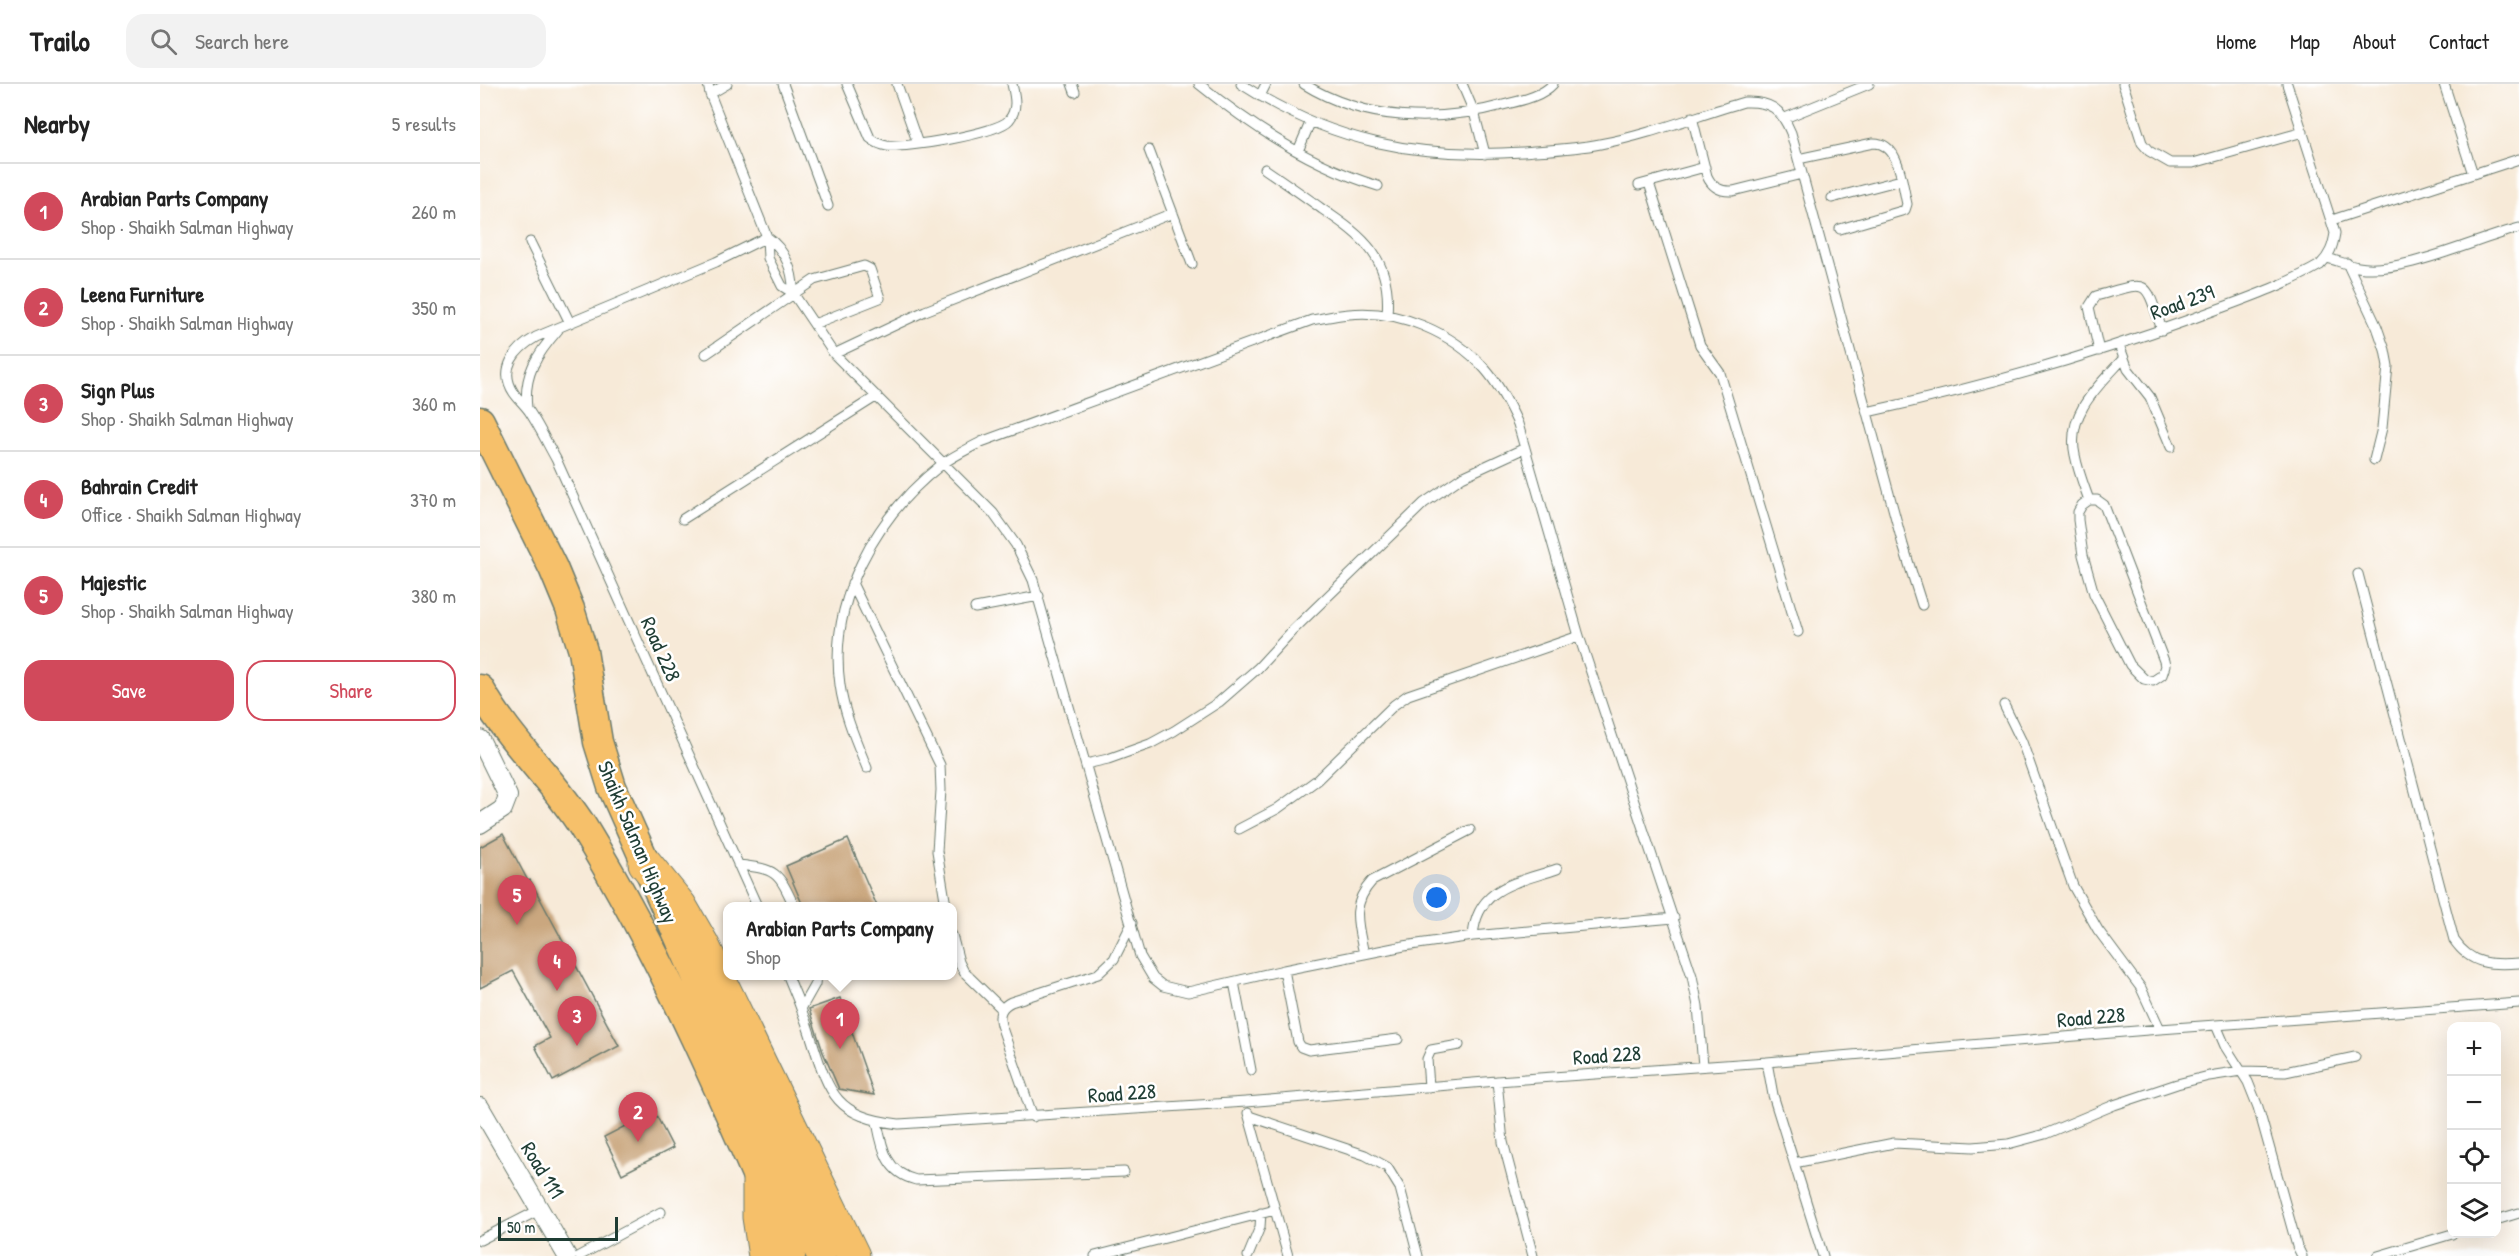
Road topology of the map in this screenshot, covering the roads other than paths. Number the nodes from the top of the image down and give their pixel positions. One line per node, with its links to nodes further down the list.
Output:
1 (700, 84): 17 (lane)
2 (727, 84): 17 (lane)
3 (783, 84): 39 (lane)
4 (847, 84): 24 (lane)
5 (897, 84): 24 (lane)
6 (1012, 84): 24 (lane)
7 (1199, 84): 26 (lane)
8 (1241, 84): 18 (lane)
9 (1266, 84): 18 (lane)
10 (1304, 84): 19 (lane)
11 (1462, 84): 19 (lane)
12 (1552, 84): 19 (lane)
13 (1869, 84): 21 (lane)
14 (2123, 84): 23 (lane)
15 (2287, 84): 23 (lane)
16 (2444, 84): 33 (lane)
17 (709, 89): 44 (lane)
18 (1260, 96): 22 (lane)
19 (1474, 112): 27 (lane)
20 (1692, 117): 21 (lane); 27 (lane); 30 (lane)
21 (1785, 118): 28 (lane)
22 (1310, 123): 26 (lane); 27 (lane)
23 (2303, 132): 41 (lane)
24 (918, 144)
25 (1149, 150): 40 (lane)
26 (1298, 151): 37 (lane)
27 (1485, 154)
28 (1798, 159): 32 (lane); 34 (lane)
29 (2519, 159): 33 (lane)
30 (1705, 167): 32 (lane); 35 (lane)
31 (1265, 169): 50 (lane)
32 (1802, 174): 62 (lane)
33 (2473, 174): 41 (lane)
34 (1901, 180): 38 (lane); 43 (lane)
35 (1649, 183): 36 (lane); 75 (lane)
36 (1639, 185)
37 (1378, 186)
38 (1832, 198)
39 (828, 206)
40 (1173, 213): 48 (lane); 58 (lane)
41 (2332, 220): 46 (lane)
42 (2519, 228): 47 (lane)
43 (1840, 229)
44 (767, 237): 49 (lane); 49 (lane); 51 (lane, Road 228)
45 (530, 242): 51 (lane)
46 (2327, 258): 47 (lane); 54 (lane, Road 239)
47 (2347, 263): 66 (lane)
48 (1192, 264)
49 (793, 293): 52 (lane); 52 (lane); 57 (lane)
50 (1387, 315): 65 (lane); 67 (lane)
51 (570, 323): 53 (lane, Road 228)
52 (814, 324): 58 (lane)
53 (560, 328): 61 (lane); 61 (lane, Road 228)
54 (2162, 330): 55 (lane, Road 239); 56 (lane)
55 (2119, 345): 56 (lane, Road 239); 59 (lane)
56 (2099, 351): 62 (lane, Road 239)
57 (706, 354)
58 (834, 354): 60 (lane)
59 (2123, 359): 64 (lane); 68 (lane)
60 (877, 396): 67 (lane); 69 (lane)
61 (527, 408): 86 (lane, Road 228)
62 (1867, 412): 73 (lane)
63 (480, 421): 85 (main road, Shaikh Salman Highway)
64 (2171, 447)
65 (1525, 448): 76 (lane); 80 (lane)
66 (2374, 460)
67 (943, 463): 71 (lane); 72 (lane)
68 (2089, 500): 68 (lane)
69 (683, 519)
70 (2358, 574): 96 (lane)
71 (852, 583): 81 (lane); 90 (lane)
72 (1039, 596): 74 (lane); 80 (lane)
73 (1922, 605)
74 (975, 608)
75 (1798, 632)
76 (1579, 636): 83 (lane); 91 (lane)
77 (480, 689): 122 (main road, Shaikh Salman Highway)
78 (2004, 705): 105 (lane)
79 (480, 739): 82 (street)
80 (1086, 764): 92 (lane)
81 (867, 768)
82 (480, 824)
83 (1239, 829)
84 (1470, 830): 95 (lane)
85 (645, 863): 135 (main road, Shaikh Salman Highway); 136 (highway)
86 (738, 865): 88 (lane, Road 228); 89 (lane)
87 (1557, 868): 93 (lane)
88 (755, 902)
89 (792, 902)
90 (945, 902)
91 (1674, 918): 93 (lane); 110 (lane)
92 (1132, 924): 100 (lane); 103 (lane)
93 (1473, 936): 95 (lane)
94 (957, 954): 103 (lane)
95 (1364, 954): 97 (lane)
96 (2519, 963)
97 (1284, 970): 100 (lane); 106 (lane)
98 (790, 980): 102 (lane, Road 228)
99 (815, 980): 102 (lane)
100 (1234, 982): 111 (lane)
101 (2519, 1004): 104 (lane, Road 228)
102 (802, 1007): 119 (lane, Road 228)
103 (1002, 1009): 118 (lane)
104 (2216, 1025): 105 (lane, Road 228); 112 (lane)
105 (2160, 1029): 109 (lane, Road 228)
106 (1398, 1039)
107 (1459, 1045): 114 (lane)
108 (2355, 1057): 112 (lane)
109 (1767, 1062): 110 (lane, Road 228); 120 (lane)
110 (1703, 1066): 113 (lane, Road 228)
111 (1251, 1070)
112 (2241, 1071): 120 (lane); 143 (lane)
113 (1497, 1081): 114 (lane, Road 228); 141 (lane)
114 (1429, 1087): 115 (lane, Road 228)
115 (1246, 1102): 117 (lane); 118 (lane, Road 228)
116 (480, 1107): 123 (street, Road 111)
117 (1249, 1116): 124 (lane); 140 (lane)
118 (1033, 1117): 119 (lane, Road 228)
119 (877, 1122): 121 (lane)
120 (1794, 1163): 142 (lane)
121 (1124, 1172)
122 (759, 1178): 133 (highway); 134 (main road, Shaikh Salman Highway)
123 (541, 1209): 130 (lane); 131 (street, Road 111)
124 (1275, 1210): 126 (lane); 139 (lane)
125 (661, 1212): 132 (lane)
126 (1261, 1213): 137 (lane); 138 (lane)
127 (2519, 1213): 128 (lane)
128 (2501, 1218)
129 (2447, 1235): 144 (lane)
130 (480, 1240)
131 (567, 1256)
132 (579, 1256)
133 (765, 1256)
134 (790, 1256)
135 (821, 1256)
136 (853, 1256)
137 (1095, 1256)
138 (1248, 1256)
139 (1288, 1256)
140 (1418, 1256)
141 (1533, 1256)
142 (1823, 1256)
143 (2302, 1256)
144 (2378, 1256)

